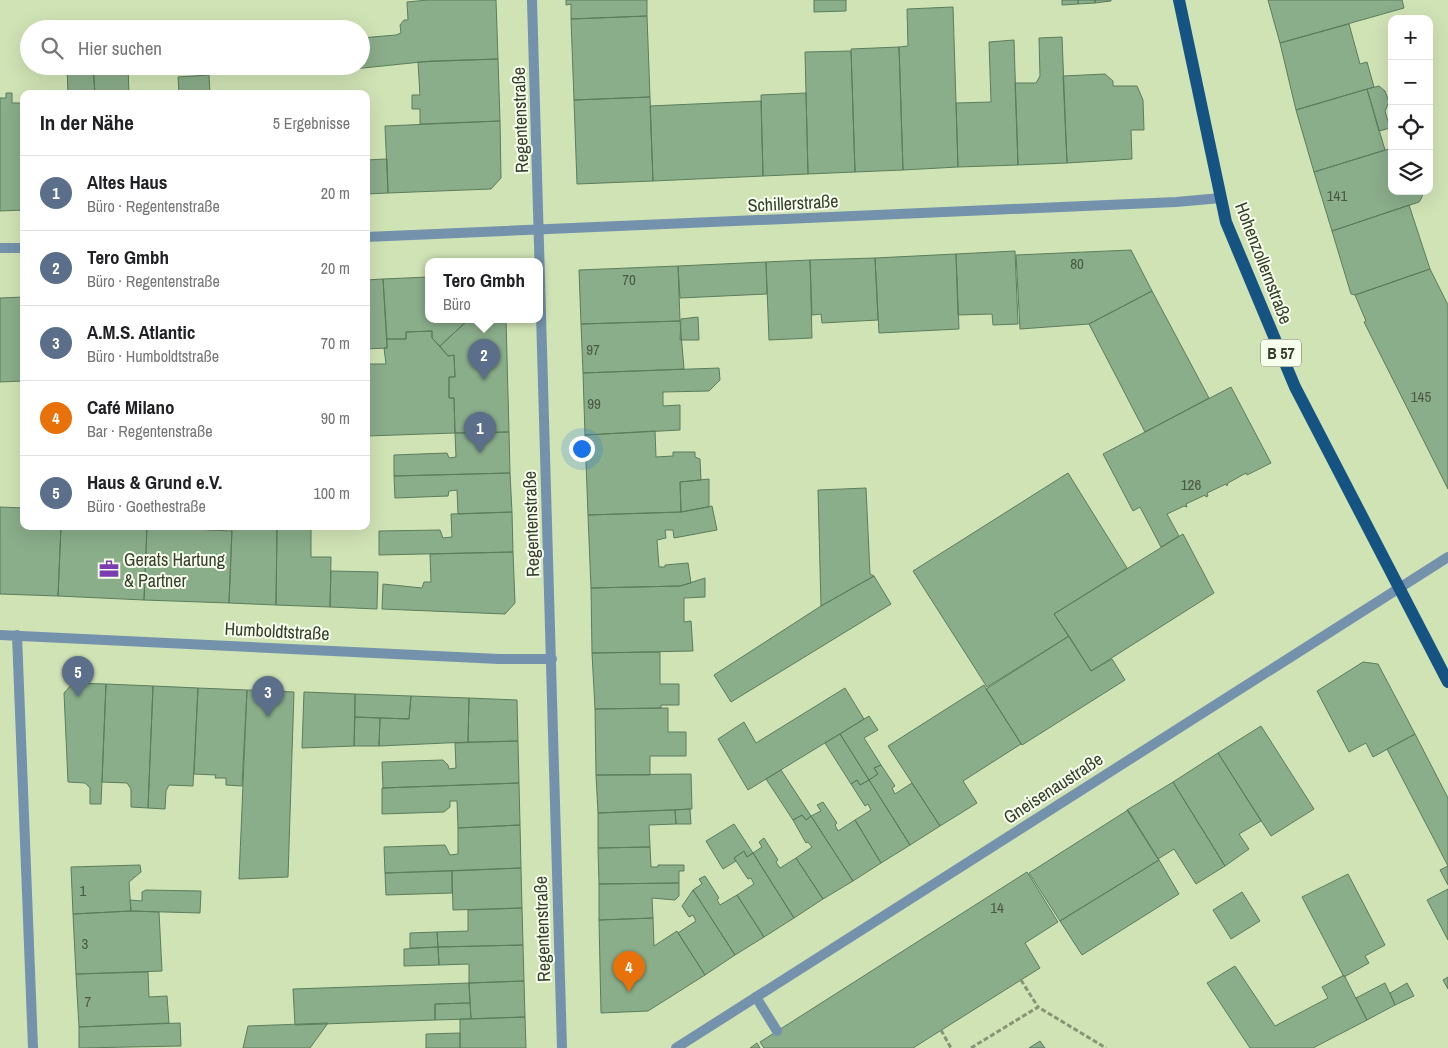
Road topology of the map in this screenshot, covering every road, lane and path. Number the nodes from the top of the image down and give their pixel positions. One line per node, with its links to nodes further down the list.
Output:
1 (532, 0): 4 (street, Regentenstraße)
2 (1180, 0): 3 (main road, Hohenzollernstraße / B 57)
3 (1221, 198): 4 (street, Schillerstraße); 11 (main road, Hohenzollernstraße / B 57)
4 (540, 231): 5 (street, Schillerstraße); 8 (street, Regentenstraße)
5 (370, 237)
6 (0, 248): 7 (street)
7 (20, 248)
8 (541, 258)
9 (543, 323): 14 (street, Regentenstraße)
10 (1448, 557): 11 (street, Gneisenaustraße)
11 (1399, 587): 15 (main road, Hohenzollernstraße / B 57); 17 (street, Gneisenaustraße)
12 (0, 634): 13 (street, Humboldtstraße)
13 (17, 635): 14 (street, Humboldtstraße); 21 (street)
14 (552, 659): 22 (street, Regentenstraße)
15 (1448, 682)
16 (1021, 980): 18 (path)
17 (756, 997): 20 (street); 23 (street, Gneisenaustraße)
18 (1038, 1007): 25 (path); 26 (path)
19 (941, 1030): 24 (path)
20 (777, 1031)
21 (33, 1048)
22 (562, 1048)
23 (676, 1048)
24 (950, 1048)
25 (971, 1048)
26 (1106, 1048)

